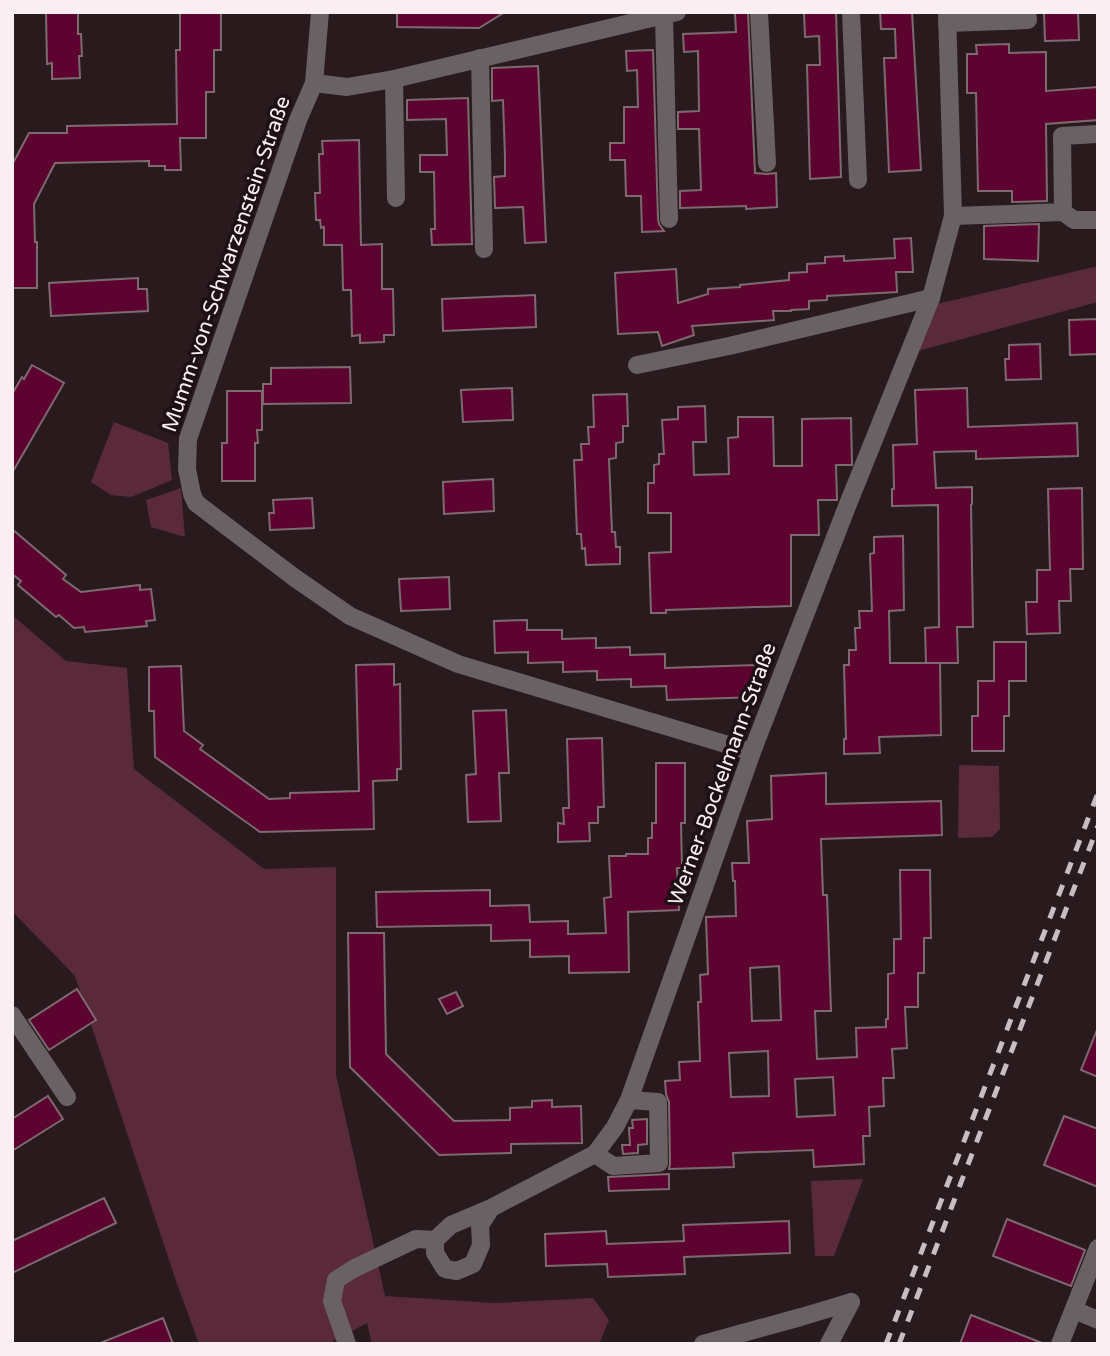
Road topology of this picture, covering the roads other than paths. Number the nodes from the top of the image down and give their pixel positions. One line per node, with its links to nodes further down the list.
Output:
1 (320, 12): 9 (street, Mumm-von-Schwarzenstein-Straße)
2 (759, 12): 11 (street)
3 (851, 12): 12 (street)
4 (1027, 12): 6 (street)
5 (670, 14): 7 (street); 16 (street)
6 (947, 18): 15 (street, Werner-Bockelmann-Straße)
7 (480, 58): 8 (street); 18 (street)
8 (394, 79): 9 (street); 13 (street)
9 (314, 83): 21 (street, Mumm-von-Schwarzenstein-Straße)
10 (1098, 134): 14 (street)
11 (767, 163)
12 (858, 180)
13 (396, 198)
14 (1063, 212): 15 (street); 17 (street)
15 (953, 216): 19 (street, Werner-Bockelmann-Straße)
16 (668, 219)
17 (1098, 220)
18 (484, 249)
19 (931, 298): 20 (street); 21 (street, Werner-Bockelmann-Straße)
20 (637, 365)
21 (752, 752): 24 (street, Werner-Bockelmann-Straße)
22 (12, 1015): 23 (street)
23 (67, 1097)
24 (629, 1100): 25 (street, Werner-Bockelmann-Straße); 25 (street)
25 (595, 1154): 26 (street, Werner-Bockelmann-Straße)
26 (491, 1208): 27 (street, Werner-Bockelmann-Straße); 27 (street)
27 (435, 1240): 31 (street)
28 (1098, 1248): 29 (street)
29 (1074, 1310): 30 (street); 34 (street)
30 (1098, 1320)
31 (347, 1344)
32 (703, 1344): 33 (street)
33 (829, 1344)
34 (1060, 1344)

